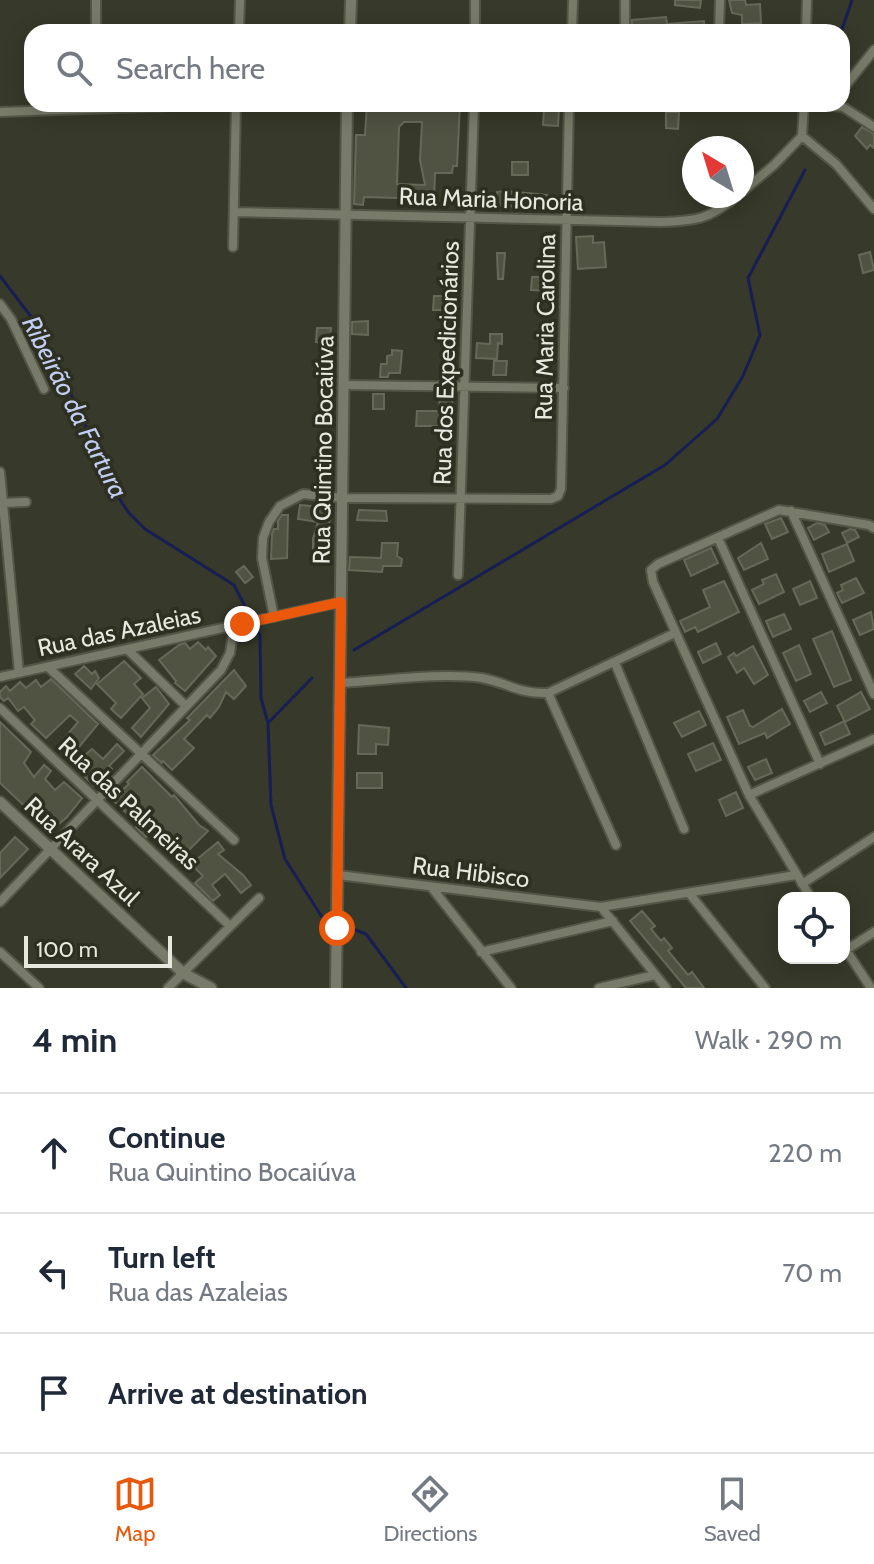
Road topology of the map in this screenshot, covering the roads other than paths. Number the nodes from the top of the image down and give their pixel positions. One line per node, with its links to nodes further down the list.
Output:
1 (96, 0): 9 (street)
2 (240, 0): 10 (street)
3 (351, 0): 11 (street)
4 (475, 0): 12 (street)
5 (573, 0): 13 (street)
6 (625, 0): 14 (street)
7 (720, 0): 15 (street)
8 (807, 0): 16 (street)
9 (96, 24)
10 (239, 24)
11 (350, 24)
12 (475, 24)
13 (572, 24)
14 (625, 24)
15 (719, 24)
16 (806, 24)
17 (874, 50): 18 (street)
18 (850, 80)
19 (24, 110): 20 (street)
20 (0, 112)
21 (234, 112): 32 (street)
22 (347, 112): 33 (street, Rua Quintino Bocaiúva)
23 (474, 112): 34 (street, Rua dos Expedicionários)
24 (569, 112): 35 (street, Rua Maria Carolina)
25 (804, 112): 28 (street)
26 (850, 112): 27 (street)
27 (874, 127)
28 (802, 136): 29 (street); 31 (street)
29 (754, 182)
30 (722, 208): 35 (street, Rua Maria Honoria)
31 (874, 209)
32 (235, 212): 33 (street, Rua Maria Honoria); 36 (street)
33 (344, 215): 34 (street, Rua Maria Honoria); 38 (street, Rua Quintino Bocaiúva)
34 (471, 219): 35 (street, Rua Maria Honoria); 39 (street, Rua dos Expedicionários)
35 (567, 221): 40 (street, Rua Maria Carolina)
36 (233, 247)
37 (0, 304): 41 (street)
38 (344, 385): 39 (street); 43 (street, Rua Quintino Bocaiúva)
39 (464, 387): 40 (street); 44 (street, Rua dos Expedicionários)
40 (564, 388): 44 (street, Rua Maria Carolina)
41 (44, 389)
42 (0, 472): 46 (street)
43 (342, 498): 44 (street); 51 (street, Rua Quintino Bocaiúva); 52 (street)
44 (462, 499): 50 (street, Rua dos Expedicionários)
45 (26, 502): 46 (street)
46 (2, 503): 58 (street)
47 (791, 511): 48 (street); 49 (street); 62 (street)
48 (874, 528)
49 (718, 538): 54 (street); 67 (street)
50 (458, 575)
51 (341, 602): 52 (street, Rua das Azaleias); 60 (street, Rua Quintino Bocaiúva)
52 (274, 617): 53 (street, Rua das Azaleias)
53 (238, 625): 55 (street, Rua das Azaleias); 63 (street)
54 (675, 633): 56 (street); 68 (street)
55 (128, 650): 57 (street, Rua das Azaleias); 63 (street)
56 (615, 663): 61 (street); 71 (street)
57 (48, 667): 58 (street, Rua das Azaleias); 66 (street)
58 (19, 673): 59 (street, Rua das Azaleias)
59 (0, 677)
60 (339, 683): 61 (street); 76 (street, Rua Quintino Bocaiúva)
61 (548, 693): 74 (street)
62 (874, 694)
63 (186, 706): 66 (street)
64 (0, 708): 69 (street, Rua das Palmeiras)
65 (874, 739): 67 (street)
66 (141, 755): 69 (street); 73 (street)
67 (820, 764): 68 (street)
68 (749, 795): 77 (street)
69 (97, 800): 75 (street); 86 (street, Rua das Palmeiras)
70 (0, 802): 75 (street, Rua Arara Azul)
71 (684, 829)
72 (874, 837): 78 (street)
73 (234, 840)
74 (616, 845)
75 (49, 849): 83 (street); 92 (street, Rua Arara Azul)
76 (338, 875): 79 (street, Rua Hibisco); 97 (street, Rua Quintino Bocaiúva)
77 (796, 875): 78 (street); 81 (street, Rua Hibisco)
78 (802, 884): 80 (street)
79 (432, 888): 84 (street, Rua Hibisco); 90 (street)
80 (807, 892)
81 (689, 893): 84 (street, Rua Hibisco); 101 (street)
82 (259, 898): 86 (street)
83 (0, 902)
84 (601, 907): 85 (street)
85 (613, 921): 90 (street); 93 (street)
86 (230, 926): 92 (street)
87 (874, 932): 88 (street)
88 (850, 946)
89 (0, 952): 94 (street)
90 (481, 952): 98 (street)
91 (850, 956): 102 (street)
92 (183, 973): 95 (street); 96 (street, Rua Arara Azul)
93 (655, 975): 99 (street); 100 (street)
94 (39, 988)
95 (168, 988)
96 (211, 988)
97 (336, 988)
98 (511, 988)
99 (599, 988)
100 (666, 988)
101 (765, 988)
102 (871, 988)

